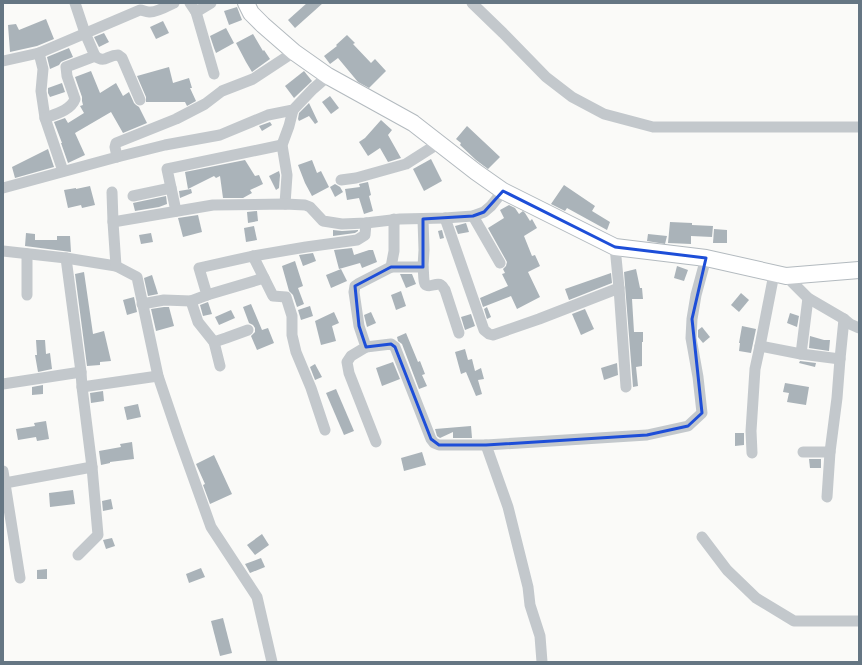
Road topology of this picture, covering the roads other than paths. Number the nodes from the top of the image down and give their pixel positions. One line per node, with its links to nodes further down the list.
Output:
1 (75, 3): 7 (street)
2 (174, 3): 7 (street)
3 (212, 3): 6 (street)
4 (246, 3): 8 (street)
5 (472, 3): 17 (street)
6 (193, 7): 12 (street)
7 (85, 33): 9 (street); 10 (street)
8 (294, 52): 13 (street); 20 (street)
9 (39, 53): 11 (street); 16 (street)
10 (95, 56): 14 (street); 16 (street)
11 (3, 62)
12 (214, 74)
13 (328, 76): 15 (street); 18 (street)
14 (140, 100)
15 (293, 110): 19 (street); 20 (street)
16 (45, 118): 21 (street)
17 (859, 127)
18 (439, 143): 22 (street); 25 (street)
19 (282, 145): 24 (street); 28 (street)
20 (117, 157): 21 (street)
21 (63, 171): 23 (street)
22 (342, 180)
23 (3, 188)
24 (171, 188): 27 (street); 29 (street)
25 (503, 191): 30 (street); 36 (street)
26 (112, 192): 34 (street)
27 (133, 196)
28 (285, 204): 29 (street); 35 (street)
29 (176, 211): 34 (street)
30 (474, 216): 31 (street); 42 (street)
31 (445, 218): 32 (street); 49 (street)
32 (423, 219): 33 (street); 45 (street)
33 (394, 220): 35 (street); 44 (street)
34 (113, 222): 43 (street)
35 (366, 223): 39 (street)
36 (615, 247): 41 (street); 49 (street)
37 (3, 251): 38 (street)
38 (28, 254): 40 (street); 51 (street)
39 (253, 256): 48 (street); 50 (street)
40 (66, 258): 43 (street); 65 (street)
41 (706, 258): 47 (street); 72 (street)
42 (500, 263)
43 (116, 266): 54 (street)
44 (391, 266): 45 (street); 61 (street)
45 (423, 267): 58 (street)
46 (859, 270): 47 (street)
47 (780, 275): 52 (street); 60 (street)
48 (264, 278): 50 (street); 70 (street)
49 (619, 288): 68 (street)
50 (207, 294): 53 (street)
51 (27, 295)
52 (808, 298): 55 (street); 62 (street)
53 (191, 301): 54 (street); 59 (street)
54 (142, 304): 66 (street)
55 (844, 319): 56 (street); 63 (street)
56 (859, 328)
57 (248, 330): 59 (street)
58 (459, 333)
59 (214, 342): 64 (street)
60 (760, 346): 62 (street); 75 (street)
61 (366, 347): 71 (street); 72 (street)
62 (801, 354): 63 (street)
63 (840, 360): 74 (street)
64 (220, 366)
65 (82, 372): 67 (street); 69 (street)
66 (158, 376): 69 (street); 84 (street)
67 (3, 384)
68 (626, 387)
69 (82, 388): 76 (street)
70 (325, 430)
71 (376, 442)
72 (486, 445): 85 (street)
73 (803, 452): 74 (street)
74 (830, 452): 79 (street)
75 (752, 453)
76 (92, 466): 78 (street); 81 (street)
77 (3, 471): 78 (street)
78 (5, 483): 82 (street)
79 (827, 497)
80 (702, 537): 83 (street)
81 (78, 556)
82 (20, 578)
83 (859, 621)
84 (272, 662)
85 (542, 662)

